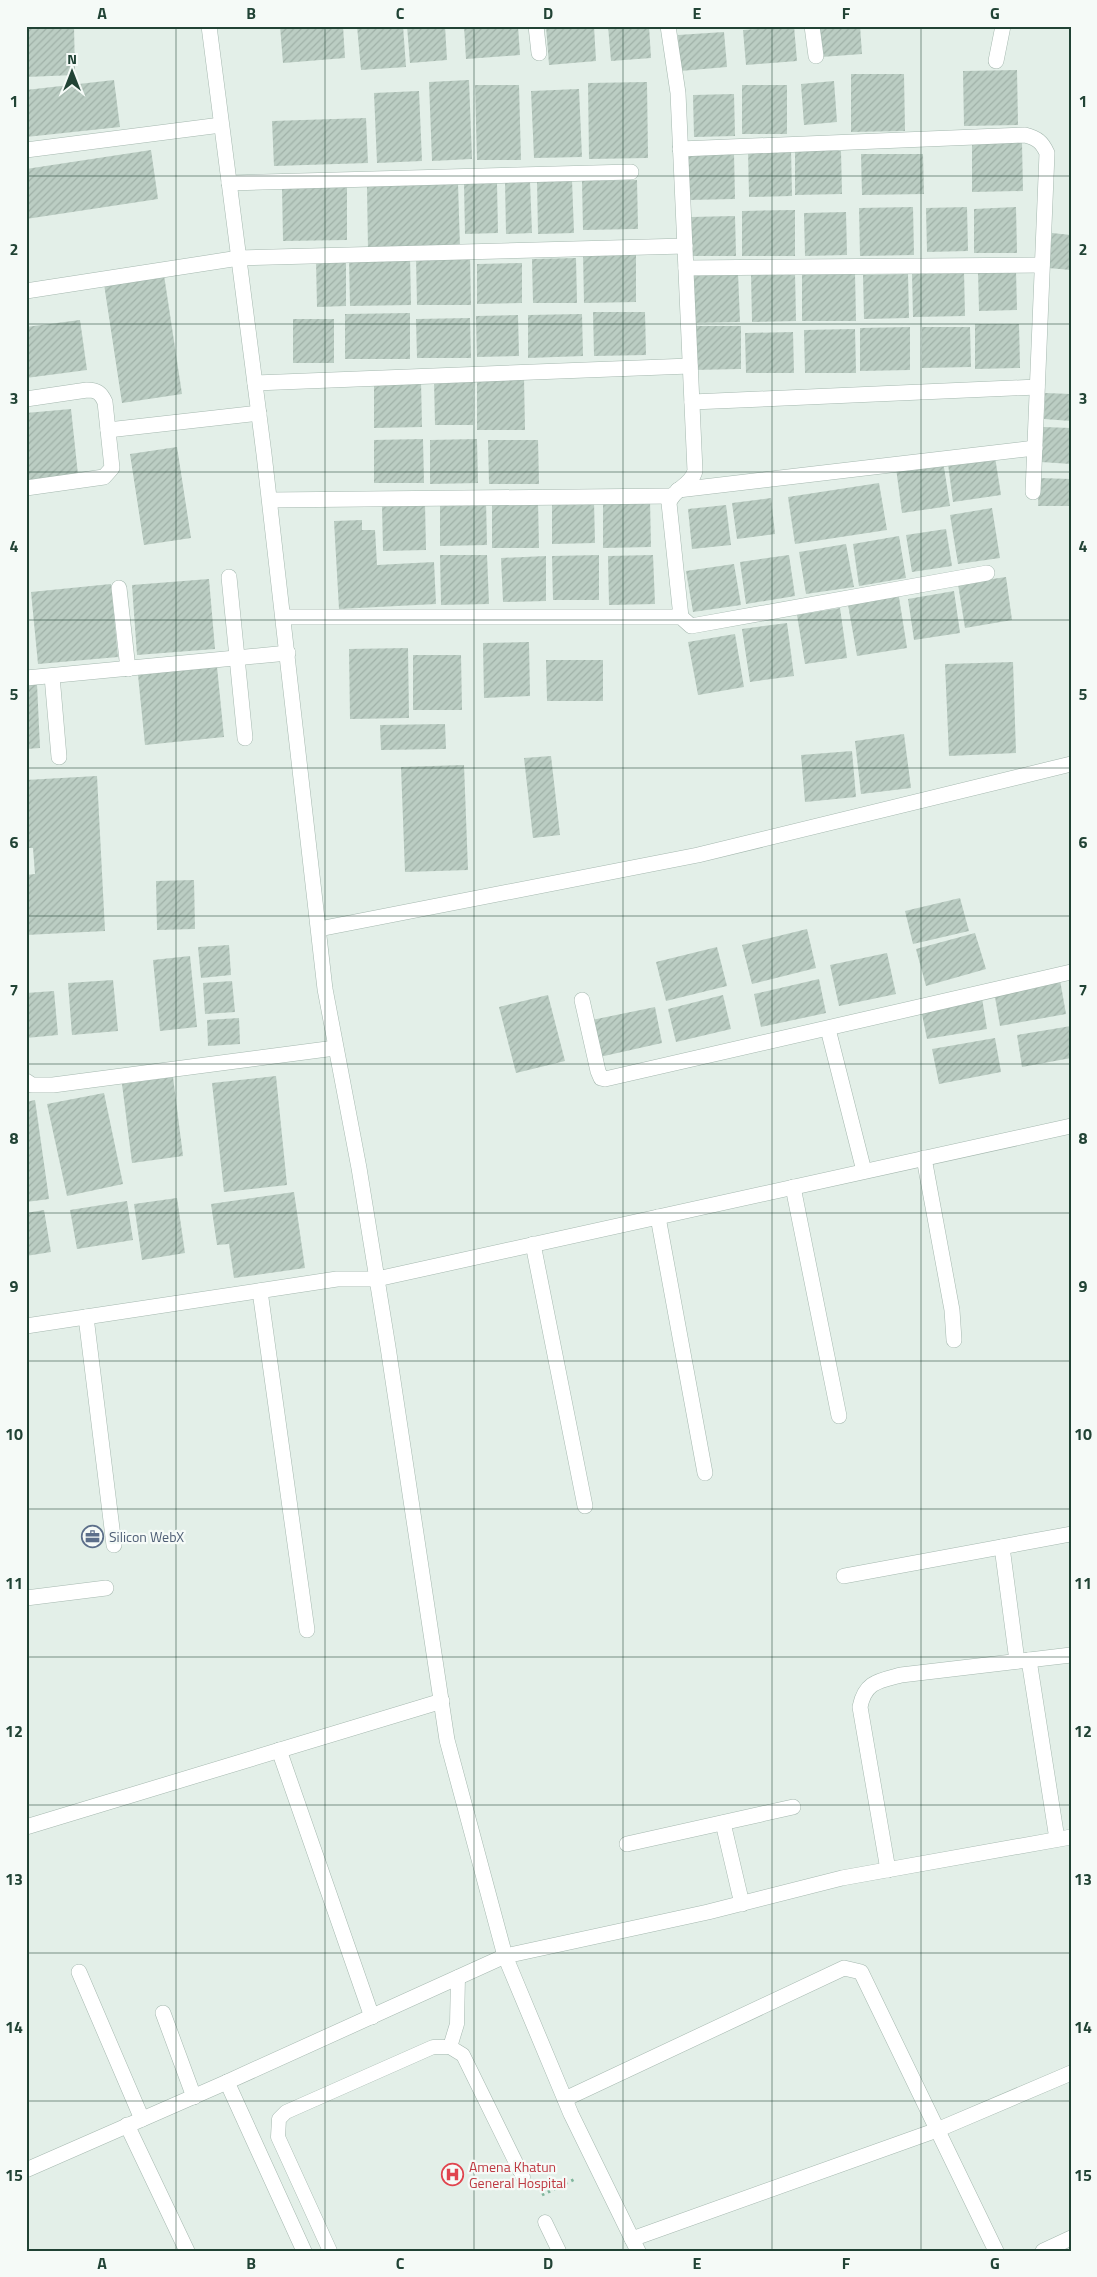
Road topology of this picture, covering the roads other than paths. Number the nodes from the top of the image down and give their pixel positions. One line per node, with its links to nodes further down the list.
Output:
1 (209, 26): 9 (street)
2 (536, 26): 6 (street)
3 (668, 26): 10 (street)
4 (812, 26): 7 (street)
5 (1003, 26): 8 (street)
6 (539, 53)
7 (816, 56)
8 (996, 61)
9 (221, 125): 11 (street); 13 (street)
10 (680, 149): 14 (street); 16 (street)
11 (26, 150)
12 (631, 172): 13 (street)
13 (229, 182): 15 (street)
14 (685, 246): 15 (street); 17 (street)
15 (239, 258): 18 (street); 20 (street)
16 (1042, 265): 17 (street); 21 (street)
17 (686, 268): 19 (street)
18 (26, 291)
19 (690, 366): 20 (street); 23 (street)
20 (255, 383): 24 (street)
21 (1037, 387): 23 (street); 26 (street)
22 (26, 399): 25 (street)
23 (692, 402): 29 (street)
24 (259, 413): 25 (street); 30 (street)
25 (108, 430): 27 (street)
26 (1035, 448): 28 (street); 29 (street)
27 (26, 488)
28 (1032, 492)
29 (674, 493): 30 (street); 35 (street)
30 (270, 500): 34 (street)
31 (987, 573): 35 (street)
32 (229, 577): 37 (street)
33 (119, 588): 38 (street)
34 (283, 617): 35 (street); 36 (street)
35 (681, 617)
36 (288, 653): 37 (street); 45 (street)
37 (237, 658): 38 (street); 42 (street)
38 (128, 669): 40 (street)
39 (26, 673): 41 (street)
40 (52, 676): 41 (street); 43 (street)
41 (26, 678)
42 (245, 738)
43 (59, 757)
44 (1071, 764): 45 (street)
45 (319, 929): 49 (street)
46 (1071, 972): 48 (street)
47 (582, 1000): 48 (street)
48 (828, 1029): 53 (street)
49 (335, 1048): 50 (street); 57 (street)
50 (26, 1081)
51 (1071, 1126): 52 (street)
52 (924, 1158): 53 (street); 61 (street)
53 (864, 1171): 54 (street)
54 (793, 1187): 55 (street); 62 (street)
55 (658, 1217): 56 (street); 63 (street)
56 (533, 1244): 57 (street); 64 (street)
57 (377, 1279): 58 (street); 74 (street)
58 (260, 1291): 59 (street); 71 (street)
59 (86, 1317): 60 (street); 66 (street)
60 (26, 1326)
61 (954, 1340)
62 (839, 1416)
63 (706, 1473)
64 (585, 1506)
65 (1071, 1534): 67 (street)
66 (114, 1546)
67 (1002, 1547): 68 (street); 73 (street)
68 (844, 1576)
69 (106, 1588): 70 (street)
70 (26, 1598)
71 (307, 1630)
72 (1071, 1655): 73 (street)
73 (1023, 1661): 79 (street); 81 (street)
74 (442, 1701): 75 (street); 83 (street)
75 (280, 1750): 78 (street); 87 (street)
76 (793, 1807): 77 (street)
77 (723, 1823): 80 (street); 82 (street)
78 (26, 1827)
79 (1064, 1838): 81 (street)
80 (627, 1844)
81 (888, 1870): 82 (street)
82 (742, 1904): 83 (street)
83 (505, 1956): 85 (street); 92 (street)
84 (79, 1972): 93 (street)
85 (458, 1977): 87 (street); 88 (lane)
86 (163, 2013): 91 (street)
87 (372, 2016): 90 (street)
88 (450, 2047): 97 (lane); 103 (lane)
89 (1071, 2072): 95 (street)
90 (228, 2082): 91 (street); 102 (street)
91 (194, 2097): 93 (street)
92 (565, 2099): 95 (street); 100 (street)
93 (142, 2119): 94 (street)
94 (127, 2125): 96 (street); 101 (street)
95 (937, 2130): 100 (street); 105 (street)
96 (26, 2170)
97 (523, 2176)
98 (545, 2222): 104 (lane)
99 (1071, 2238): 106 (street)
100 (635, 2245)
101 (187, 2251)
102 (304, 2251)
103 (330, 2251)
104 (559, 2251)
105 (996, 2251)
106 (1043, 2251)

